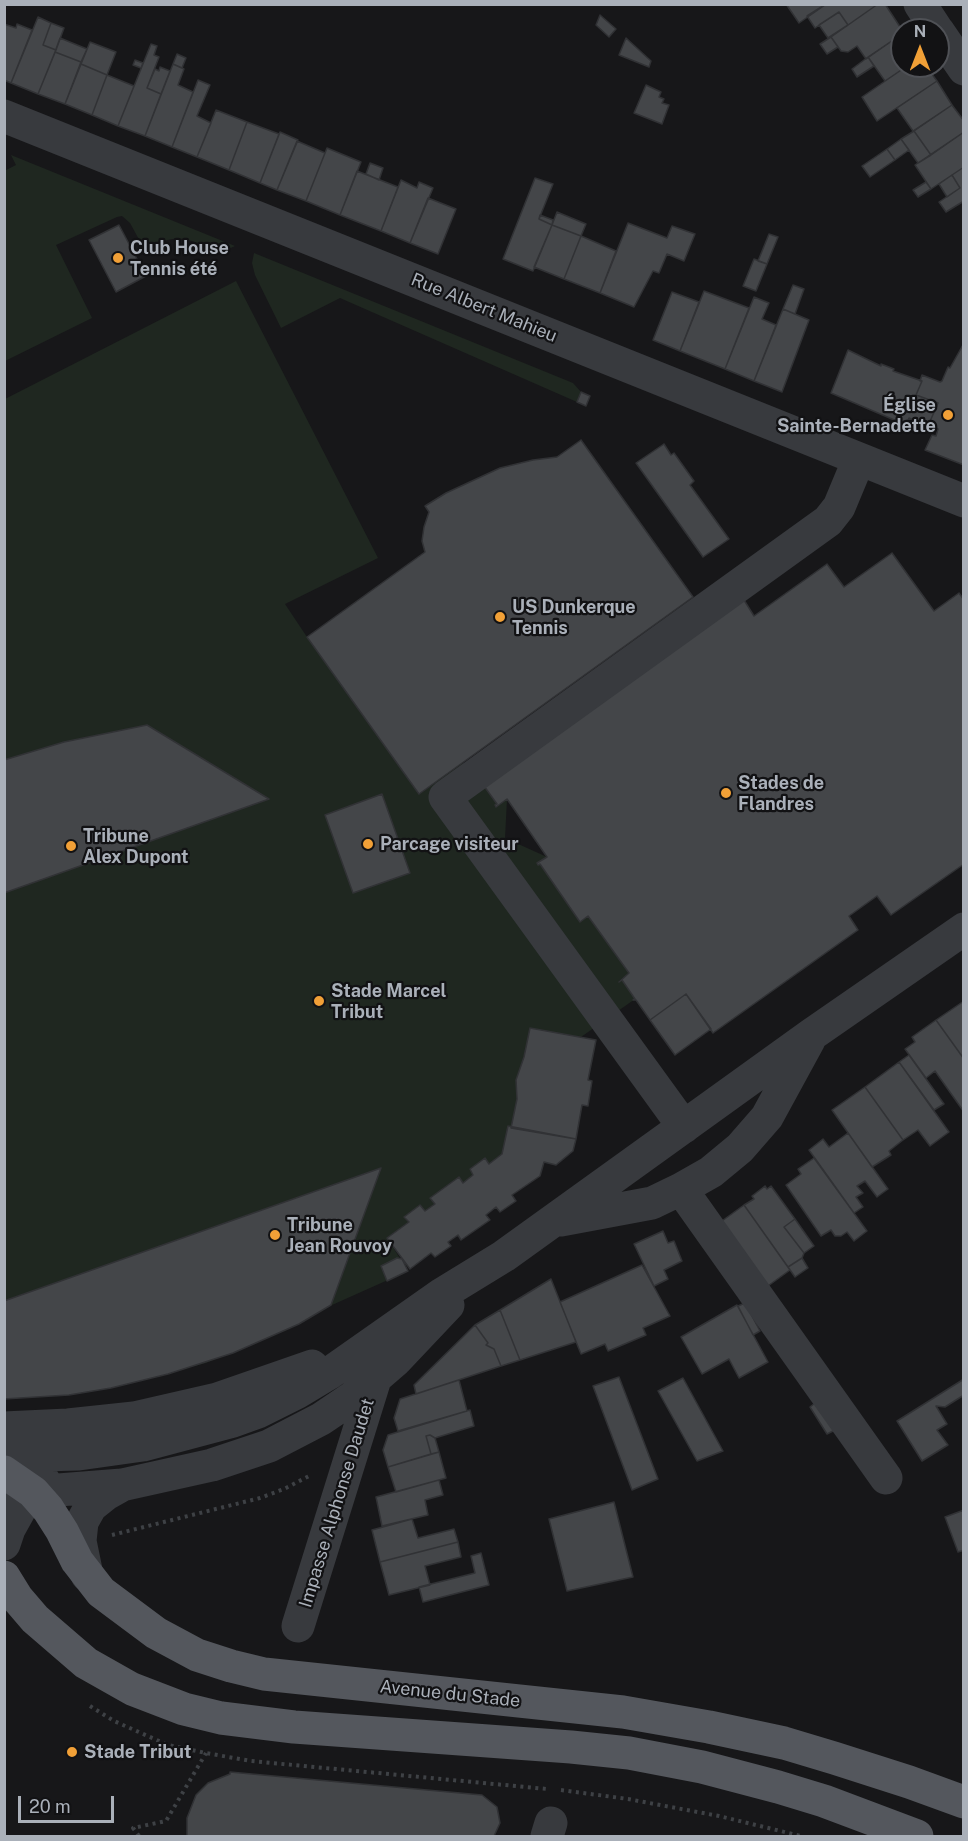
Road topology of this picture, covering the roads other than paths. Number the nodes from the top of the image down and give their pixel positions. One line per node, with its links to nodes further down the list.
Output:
1 (920, 4): 2 (street)
2 (929, 18)
3 (950, 49): 4 (street)
4 (963, 69)
5 (4, 116): 6 (street, Rue Albert Mahieu)
6 (859, 459): 7 (street, Rue Albert Mahieu); 10 (street)
7 (963, 501)
8 (963, 930): 9 (street)
9 (812, 1035): 10 (street); 11 (street)
10 (684, 1127): 12 (street)
11 (681, 1189): 12 (street); 20 (street)
12 (553, 1221): 13 (street)
13 (504, 1256): 14 (street); 15 (street)
14 (368, 1346): 16 (street); 17 (street)
15 (375, 1379): 21 (street); 26 (street, Impasse Alphonse Daudet)
16 (4, 1428)
17 (100, 1452): 18 (street); 22 (street)
18 (4, 1456)
19 (4, 1472): 22 (main road, Avenue du Stade)
20 (886, 1478)
21 (122, 1485): 22 (street); 24 (street)
22 (19, 1493): 23 (street); 24 (main road, Avenue du Stade)
23 (4, 1544)
24 (88, 1576): 27 (main road, Avenue du Stade)
25 (4, 1577): 28 (main road)
26 (298, 1626)
27 (963, 1802)
28 (917, 1836)

